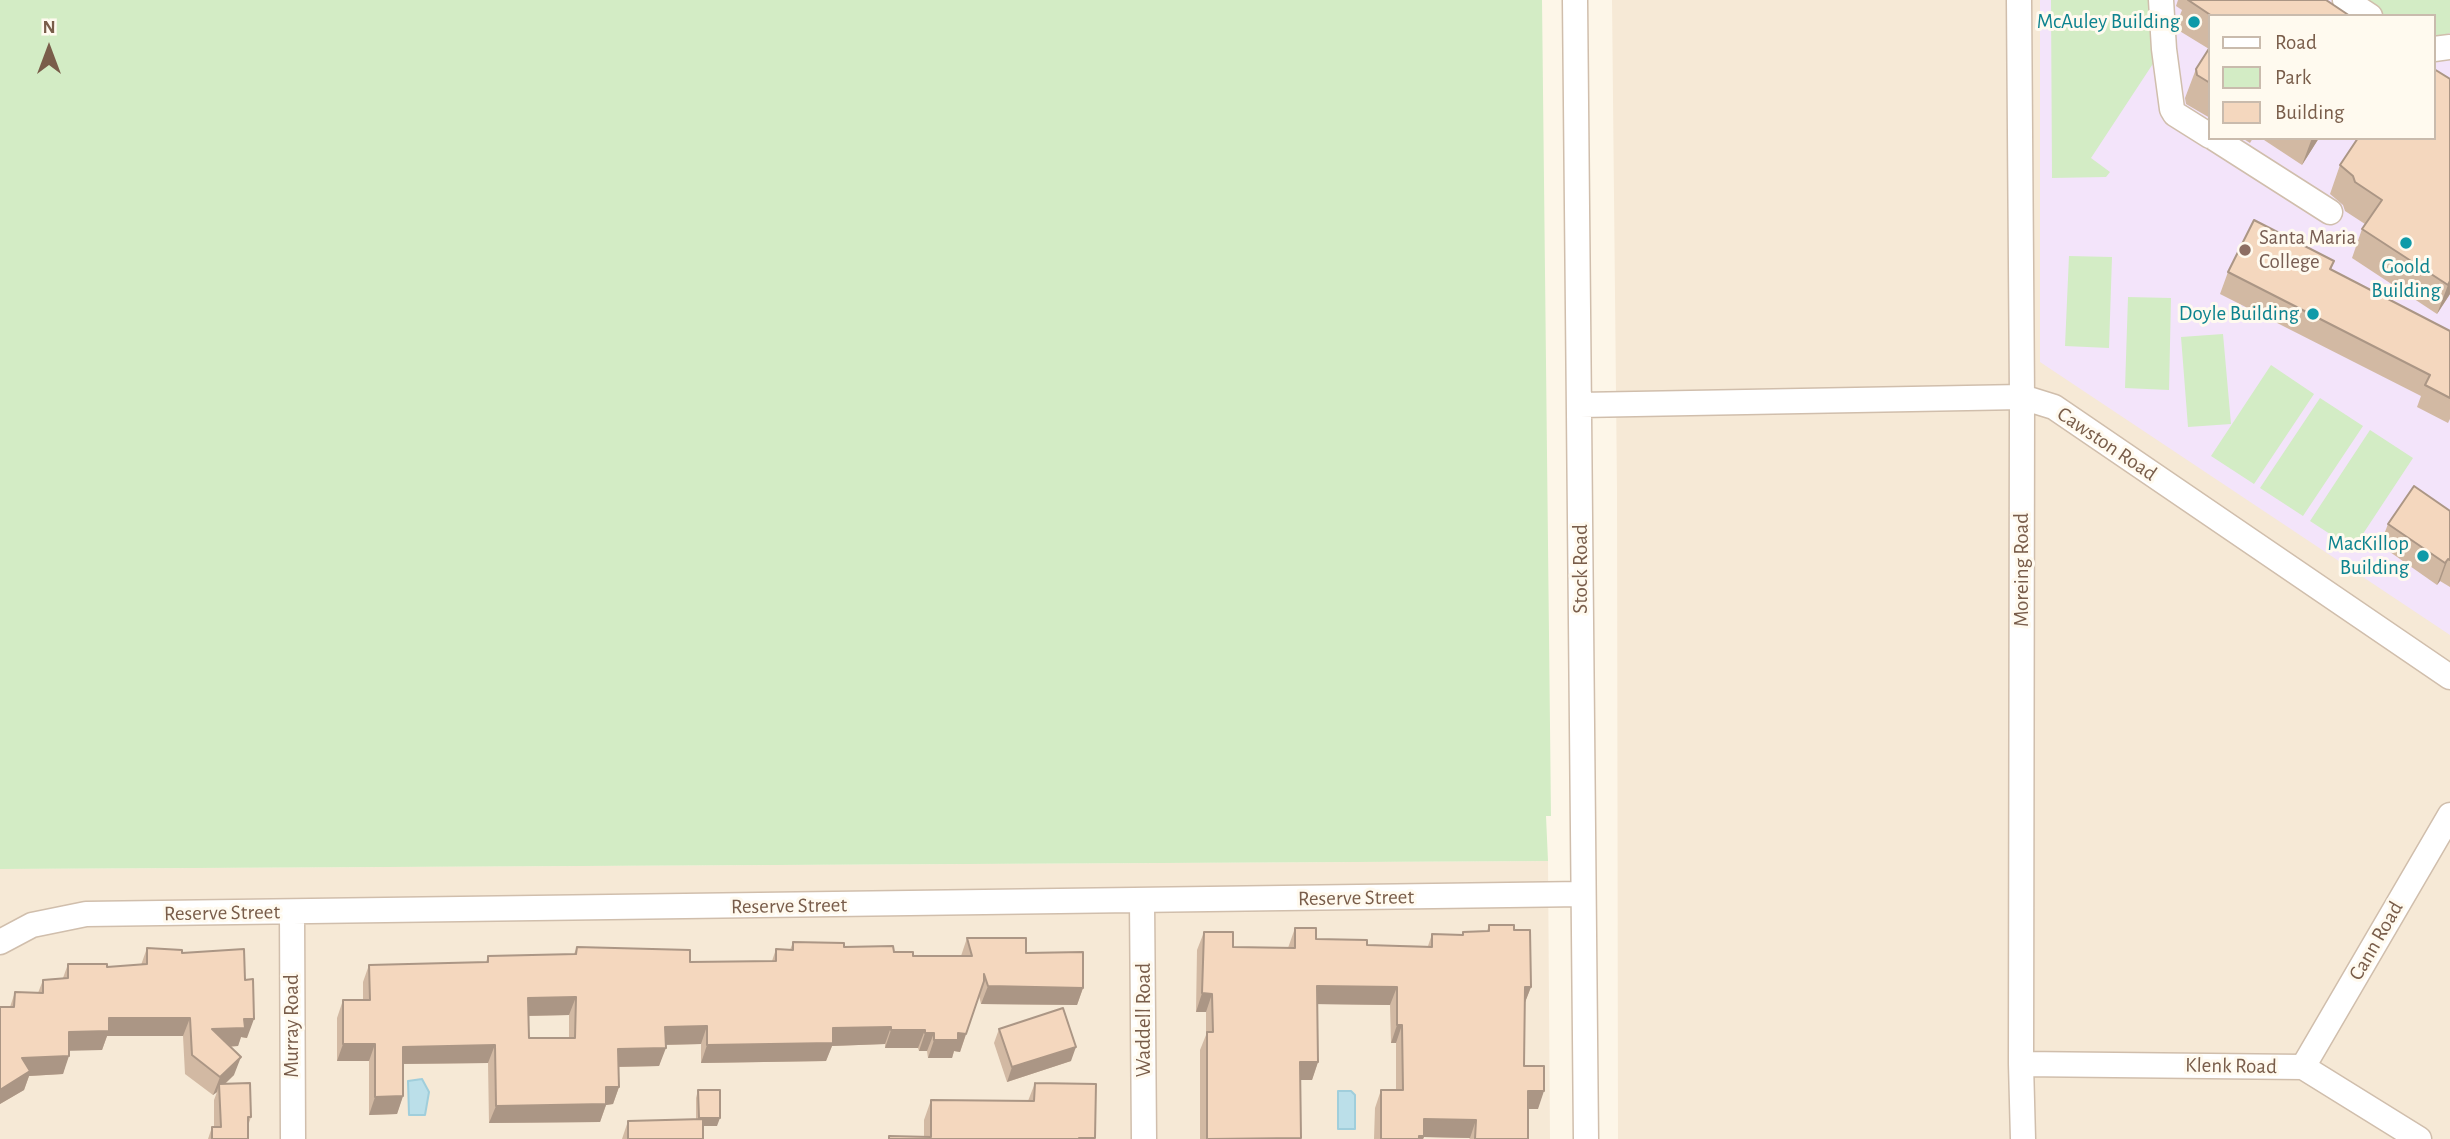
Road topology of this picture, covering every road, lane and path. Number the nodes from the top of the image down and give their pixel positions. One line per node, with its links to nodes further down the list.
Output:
1 (1575, 0): 14 (street, Stock Road)
2 (2020, 0): 13 (street, Moreing Road)
3 (2152, 0): 9 (street)
4 (2161, 0): 9 (street)
5 (2326, 0): 7 (street)
6 (2345, 0): 8 (street)
7 (2348, 14)
8 (2367, 14)
9 (2164, 49): 10 (street)
10 (2208, 135)
11 (2217, 140): 12 (street)
12 (2330, 212)
13 (2022, 397): 14 (street, Cawston Road); 15 (street, Cawston Road); 21 (street, Moreing Road)
14 (1580, 405): 17 (street, Stock Road)
15 (2450, 677)
16 (2450, 815): 22 (street, Cann Road)
17 (1583, 894): 18 (street, Reserve Street); 25 (street, Stock Road)
18 (1142, 901): 19 (street, Reserve Street); 24 (street, Waddell Road)
19 (292, 912): 20 (street, Reserve Street); 23 (street, Murray Road)
20 (0, 942)
21 (2021, 1064): 22 (street, Klenk Road); 26 (street, Moreing Road)
22 (2303, 1067): 27 (street, Klenk Road)
23 (293, 1139)
24 (1144, 1139)
25 (1586, 1139)
26 (2024, 1139)
27 (2419, 1139)

